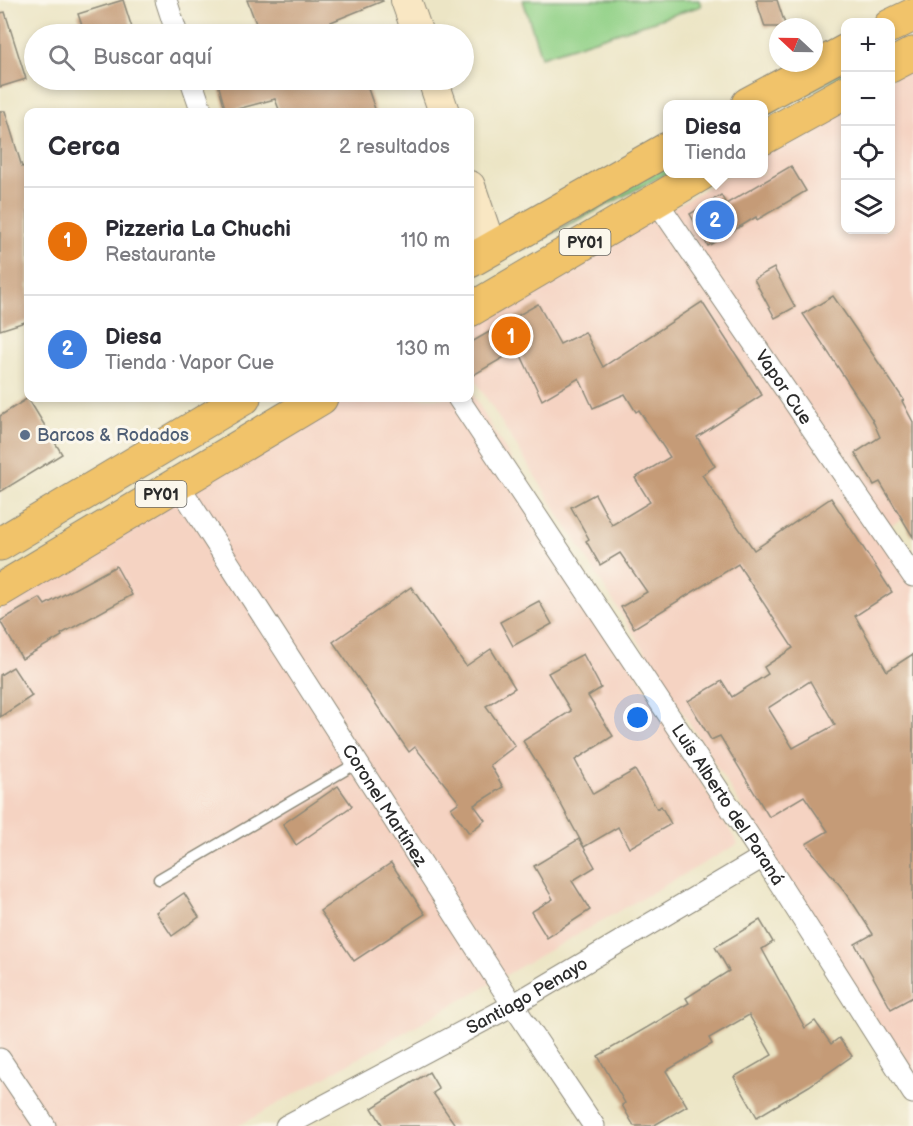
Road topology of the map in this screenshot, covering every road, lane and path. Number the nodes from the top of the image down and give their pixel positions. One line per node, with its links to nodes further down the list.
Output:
1 (166, 0): 4 (street)
2 (406, 0): 5 (street)
3 (913, 15): 6 (highway)
4 (174, 24)
5 (414, 24)
6 (898, 52)
7 (841, 54): 11 (highway)
8 (195, 90): 12 (street)
9 (436, 90): 13 (street)
10 (841, 95): 14 (highway)
11 (756, 100)
12 (201, 108)
13 (443, 108)
14 (768, 135)
15 (663, 151): 19 (highway, PY01)
16 (694, 178): 17 (highway, PY01)
17 (655, 199): 20 (highway, PY01); 26 (street, Vapor Cue)
18 (474, 213): 19 (street)
19 (480, 254)
20 (474, 308)
21 (237, 402): 25 (highway, PY01)
22 (314, 402): 24 (highway, PY01)
23 (461, 402): 29 (street, Luis Alberto del Paraná)
24 (178, 484): 27 (highway, PY01); 28 (street, Coronel Martínez)
25 (0, 544)
26 (913, 576)
27 (0, 590)
28 (357, 764): 30 (lane); 31 (street, Coronel Martínez)
29 (763, 857): 31 (street, Santiago Penayo); 33 (street, Luis Alberto del Paraná)
30 (159, 879)
31 (513, 1005): 35 (street, Santiago Penayo); 36 (street, Coronel Martínez)
32 (0, 1059): 34 (street)
33 (913, 1093)
34 (45, 1126)
35 (286, 1126)
36 (594, 1126)

